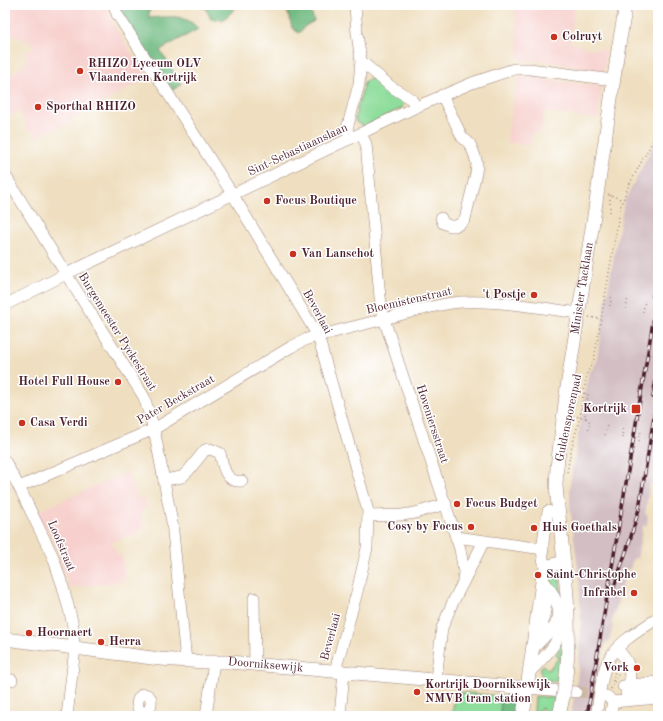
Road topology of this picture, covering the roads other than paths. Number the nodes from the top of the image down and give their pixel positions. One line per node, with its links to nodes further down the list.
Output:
1 (114, 5): 11 (street, Beverlaai)
2 (355, 5): 4 (street)
3 (627, 8): 5 (main road, Minister Tacklaan)
4 (362, 61): 7 (street); 9 (street)
5 (614, 80): 6 (street, Sint-Sebastiaanslaan); 15 (main road, Minister Tacklaan)
6 (442, 95): 7 (street, Sint-Sebastiaanslaan); 12 (street)
7 (416, 107): 8 (street, Sint-Sebastiaanslaan)
8 (361, 134): 9 (street, Sint-Sebastiaanslaan); 16 (street, Hoveniersstraat)
9 (350, 139): 11 (street, Sint-Sebastiaanslaan)
10 (5, 175): 13 (street, Burgemeester Pyckestraat)
11 (233, 195): 13 (street, Sint-Sebastiaanslaan); 17 (street, Beverlaai)
12 (441, 218)
13 (66, 274): 14 (street, Sint-Sebastiaanslaan); 18 (street, Burgemeester Pyckestraat)
14 (5, 305)
15 (583, 315): 16 (street, Bloemistenstraat); 29 (main road, Minister Tacklaan)
16 (384, 319): 17 (street, Bloemistenstraat); 23 (street, Hoveniersstraat)
17 (318, 336): 18 (street, Pater Beckstraat); 25 (street, Beverlaai)
18 (154, 429): 20 (street, Burgemeester Pyckestraat); 22 (street, Pater Beckstraat)
19 (5, 461): 22 (street, Loofstraat)
20 (164, 480): 21 (street); 39 (street, Burgemeester Pyckestraat)
21 (242, 480)
22 (20, 487): 36 (street, Loofstraat)
23 (446, 504): 25 (street); 26 (street, Hoveniersstraat)
24 (548, 511): 28 (street)
25 (368, 516): 42 (street, Beverlaai)
26 (456, 537): 27 (street); 31 (street, Hoveniersstraat)
27 (484, 541): 28 (street); 31 (street, Hoveniersstraat)
28 (543, 549): 30 (street)
29 (564, 563): 30 (main road); 54 (main road, Minister Tacklaan)
30 (544, 573): 34 (street); 38 (main road)
31 (463, 582): 43 (street, Hoveniersstraat)
32 (254, 598): 41 (street)
33 (658, 618): 37 (street)
34 (559, 621): 38 (street); 38 (street)
35 (5, 639): 36 (main road, Doorniksewijk)
36 (75, 648): 39 (main road, Doorniksewijk); 50 (street, Loofstraat)
37 (617, 649): 48 (street); 55 (street)
38 (531, 656): 45 (main road)
39 (186, 661): 40 (main road, Doorniksewijk)
40 (214, 662): 41 (main road, Doorniksewijk); 51 (street)
41 (255, 664): 42 (main road, Doorniksewijk)
42 (339, 672): 43 (main road, Doorniksewijk); 52 (street, Beverlaai)
43 (436, 680): 45 (main road, Doorniksewijk)
44 (658, 682): 48 (street)
45 (526, 688): 47 (street); 53 (main road)
46 (658, 690): 48 (street)
47 (576, 692)
48 (618, 692): 49 (street); 56 (street)
49 (658, 698)
50 (67, 716)
51 (206, 716)
52 (340, 716)
53 (523, 716)
54 (560, 716)
55 (596, 716)
56 (610, 716)

